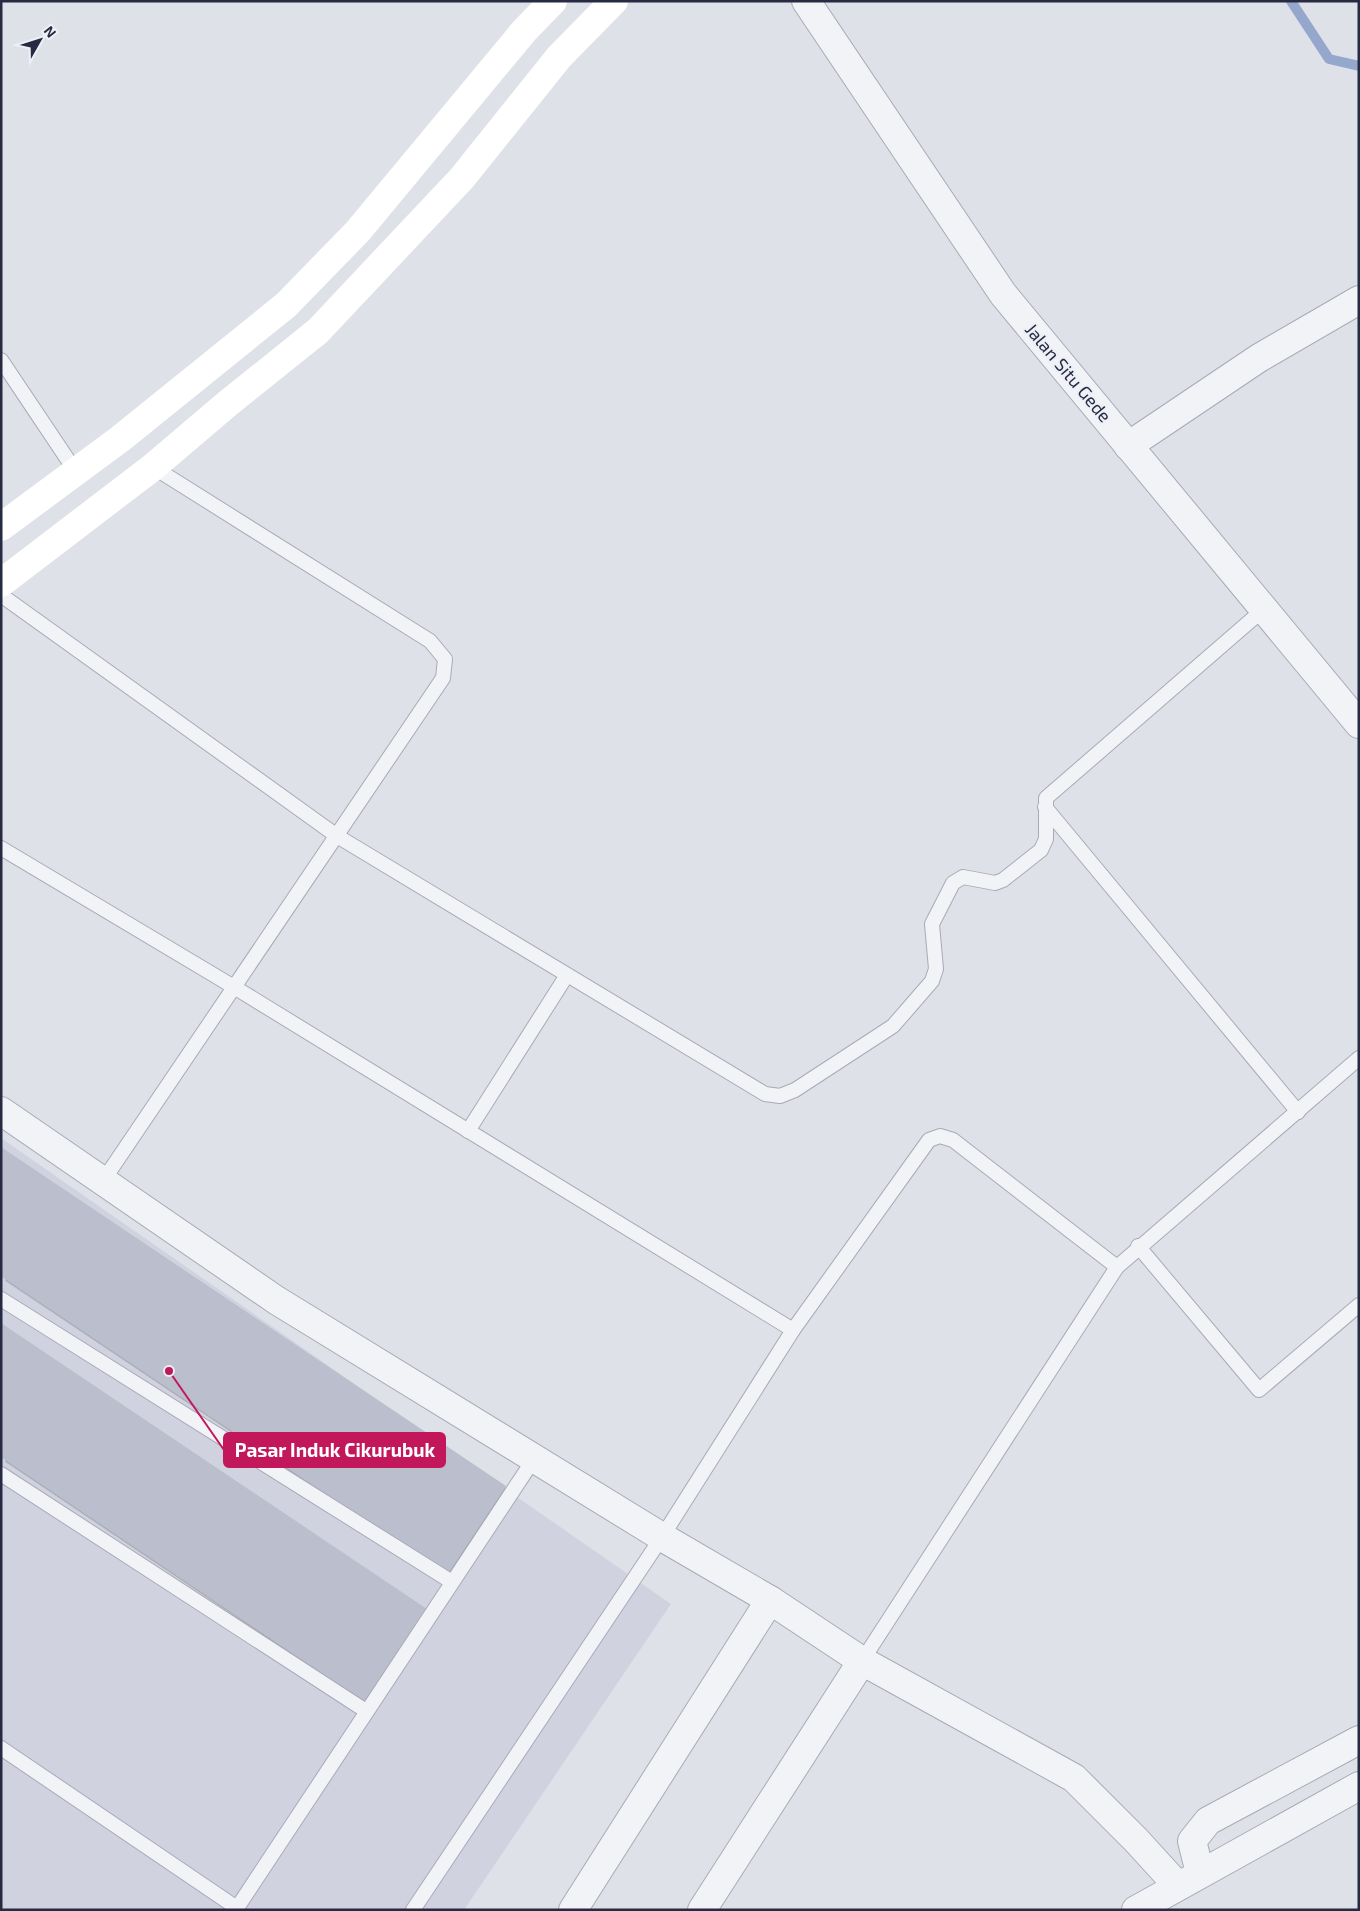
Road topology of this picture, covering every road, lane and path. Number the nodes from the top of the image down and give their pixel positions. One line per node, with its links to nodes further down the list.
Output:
1 (553, 1): 8 (street)
2 (614, 1): 7 (street)
3 (806, 1): 6 (street, Jalan Situ Gede)
4 (1359, 300): 6 (street)
5 (1, 360): 8 (lane)
6 (1128, 446): 12 (street, Jalan Situ Gede)
7 (152, 467): 10 (street); 15 (lane)
8 (76, 472): 9 (street)
9 (1, 526)
10 (1, 583)
11 (1, 595): 15 (lane)
12 (1264, 609): 13 (street, Jalan Situ Gede); 14 (lane)
13 (1359, 724)
14 (1045, 807): 17 (lane); 21 (lane)
15 (337, 836): 17 (lane); 18 (lane)
16 (1, 848): 18 (lane)
17 (567, 975): 22 (lane)
18 (234, 987): 22 (lane); 23 (lane)
19 (1359, 1058): 21 (lane)
20 (1, 1111): 23 (street)
21 (1298, 1112): 24 (lane)
22 (468, 1131): 28 (lane)
23 (103, 1181): 29 (street)
24 (1138, 1246): 25 (lane); 27 (lane)
25 (1117, 1267): 28 (lane); 34 (lane)
26 (1, 1300): 32 (lane)
27 (1359, 1304)
28 (793, 1330): 31 (lane)
29 (534, 1459): 31 (street); 32 (lane)
30 (1, 1474): 35 (lane)
31 (662, 1538): 33 (street); 41 (lane)
32 (452, 1582): 35 (lane)
33 (770, 1600): 34 (street); 42 (street)
34 (862, 1661): 39 (street); 43 (street)
35 (366, 1711): 40 (lane)
36 (1359, 1740): 39 (street)
37 (1, 1748): 40 (lane)
38 (1359, 1786): 39 (street)
39 (1189, 1879): 44 (street)
40 (236, 1909)
41 (413, 1910)
42 (573, 1910)
43 (702, 1910)
44 (1136, 1910)

